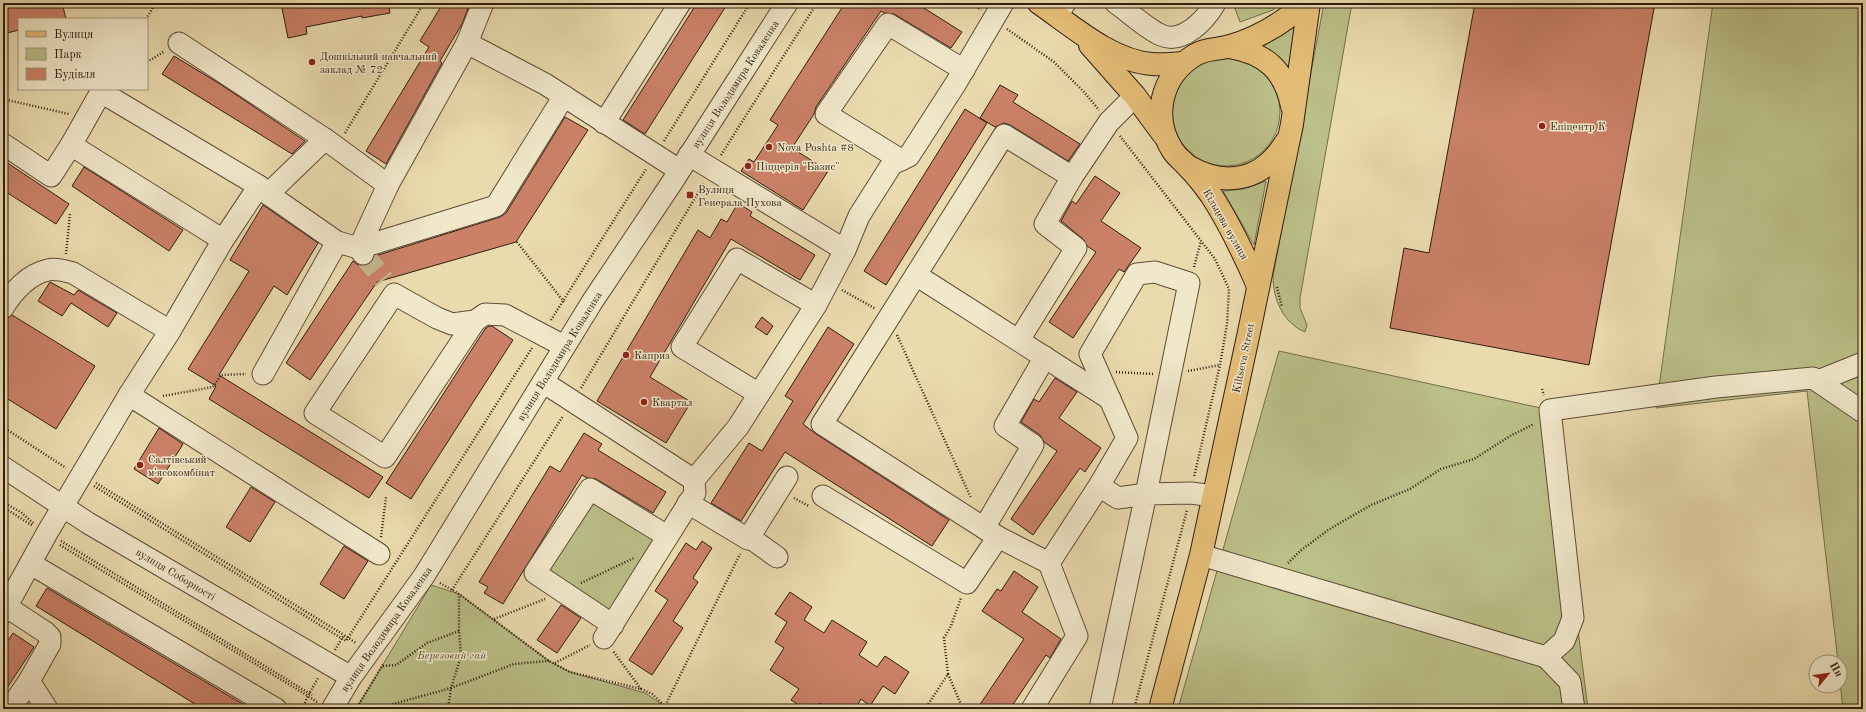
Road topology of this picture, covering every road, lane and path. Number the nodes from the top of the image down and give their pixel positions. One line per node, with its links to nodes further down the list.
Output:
1 (156, 3): 16 (path)
2 (424, 3): 31 (path)
3 (483, 3): 19 (street)
4 (750, 3): 34 (path)
5 (787, 3): 36 (street, вулиця Володимира Коваленка)
6 (817, 3): 38 (path)
7 (971, 3): 15 (path)
8 (1038, 3): 14 (main road)
9 (1116, 3): 10 (street)
10 (1215, 3)
11 (1305, 3): 20 (main road, Кільцева вулиця)
12 (1310, 3): 29 (main road, Kiltseva Street)
13 (677, 4): 28 (street)
14 (1061, 10): 17 (main road)
15 (998, 11): 22 (street); 27 (path)
16 (147, 18)
17 (1078, 32): 21 (main road); 24 (main road)
18 (179, 43): 31 (street)
19 (467, 43): 23 (street); 40 (street)
20 (1229, 47): 21 (main road, Кільцева вулиця); 29 (main road, Кільцева вулиця)
21 (1183, 63): 30 (main road, Кільцева вулиця)
22 (964, 70): 35 (street); 35 (street)
23 (564, 96): 28 (street); 48 (street)
24 (1135, 96): 27 (street); 30 (main road)
25 (3, 99): 26 (path)
26 (86, 118): 33 (street); 41 (street)
27 (1109, 122): 39 (street); 44 (path)
28 (604, 123): 34 (street)
29 (1292, 124): 37 (main road, Кільцева вулиця); 53 (main road, Kiltseva Street)
30 (1165, 136): 37 (main road, Кільцева вулиця)
31 (331, 143): 40 (street); 41 (street)
32 (3, 144): 33 (street)
33 (71, 145): 43 (street)
34 (655, 155): 36 (street); 54 (path)
35 (901, 160): 47 (street)
36 (684, 162): 38 (street); 62 (street, вулиця Володимира Коваленка)
37 (1187, 166): 53 (main road, Кільцева вулиця)
38 (712, 169): 47 (street); 71 (path)
39 (1072, 177): 50 (street); 61 (street)
40 (388, 185): 48 (street)
41 (264, 190): 43 (street); 45 (street)
42 (70, 214): 49 (path)
43 (223, 240): 59 (street)
44 (1201, 240): 52 (path); 80 (path)
45 (337, 242): 48 (street); 65 (street)
46 (517, 242): 54 (path)
47 (845, 250): 51 (street)
48 (361, 251)
49 (64, 271): 56 (street); 59 (street)
50 (916, 275): 57 (street); 61 (street)
51 (828, 282): 55 (street); 57 (path)
52 (1189, 283): 70 (street); 81 (street)
53 (1258, 286): 82 (main road, Kiltseva Street)
54 (564, 302): 60 (path)
55 (816, 305): 68 (street); 68 (street)
56 (3, 308)
57 (888, 316): 84 (path); 91 (street)
58 (475, 321): 58 (street); 60 (street)
59 (170, 331): 69 (street)
60 (542, 334): 62 (street); 76 (path)
61 (1019, 340): 63 (street)
62 (564, 346): 67 (street, вулиця Володимира Коваленка)
63 (1045, 358): 70 (street); 91 (street)
64 (1863, 363): 66 (street)
65 (263, 374): 69 (path)
66 (1818, 381): 72 (street); 73 (street)
67 (543, 382): 71 (street); 115 (street, вулиця Володимира Коваленка)
68 (759, 394): 78 (street)
69 (133, 398): 76 (street); 95 (street)
70 (1110, 399): 79 (street)
71 (573, 401): 78 (street); 103 (path)
72 (1863, 412)
73 (1551, 416): 100 (path); 109 (street)
74 (3, 427): 76 (path)
75 (3, 467): 90 (street, вулиця Соборності)
76 (81, 476): 90 (street); 108 (path)
77 (787, 478): 94 (street)
78 (694, 480): 88 (street)
79 (1099, 486): 81 (street); 98 (street)
80 (1190, 493): 81 (street); 82 (street); 134 (path)
81 (1146, 494): 133 (street)
82 (1212, 496): 96 (main road, Kiltseva Street)
83 (386, 497): 95 (path)
84 (971, 500)
85 (816, 501): 87 (path); 102 (street)
86 (3, 502): 92 (path)
87 (800, 502)
88 (688, 503): 93 (street); 94 (street)
89 (3, 507): 92 (path)
90 (64, 507): 92 (street); 115 (street, вулиця Соборності)
91 (991, 533): 98 (street); 102 (street)
92 (47, 534): 99 (street); 119 (path); 124 (path)
93 (667, 536): 107 (street); 107 (street)
94 (748, 538): 97 (street); 120 (path)
95 (379, 554)
96 (1200, 555): 100 (street); 135 (main road, Kiltseva Street)
97 (777, 557)
98 (1049, 563): 132 (street)
99 (31, 564): 105 (street); 123 (street)
100 (1274, 577): 109 (street)
101 (433, 579): 103 (path)
102 (967, 583): 114 (path)
103 (452, 590): 104 (path)
104 (459, 594): 106 (path); 111 (path)
105 (5, 610): 116 (street)
106 (458, 631): 113 (path); 117 (path)
107 (608, 631): 112 (path); 118 (path)
108 (344, 635)
109 (1546, 657): 136 (street)
110 (386, 659): 113 (path)
111 (549, 661): 112 (path); 117 (path)
112 (555, 663): 118 (path)
113 (382, 666): 126 (path)
114 (948, 674): 130 (path); 131 (path)
115 (351, 677): 125 (street, вулиця Володимира Коваленка)
116 (29, 681): 121 (street); 122 (street)
117 (451, 688): 127 (path); 128 (path)
118 (641, 689): 120 (path)
119 (312, 695)
120 (664, 708): 129 (path)
121 (10, 709)
122 (47, 709)
123 (276, 709)
124 (302, 709)
125 (332, 709)
126 (356, 709)
127 (375, 709)
128 (448, 709)
129 (669, 709)
130 (925, 709)
131 (963, 709)
132 (1032, 709)
133 (1100, 709)
134 (1134, 709)
135 (1160, 709)
136 (1574, 709)

